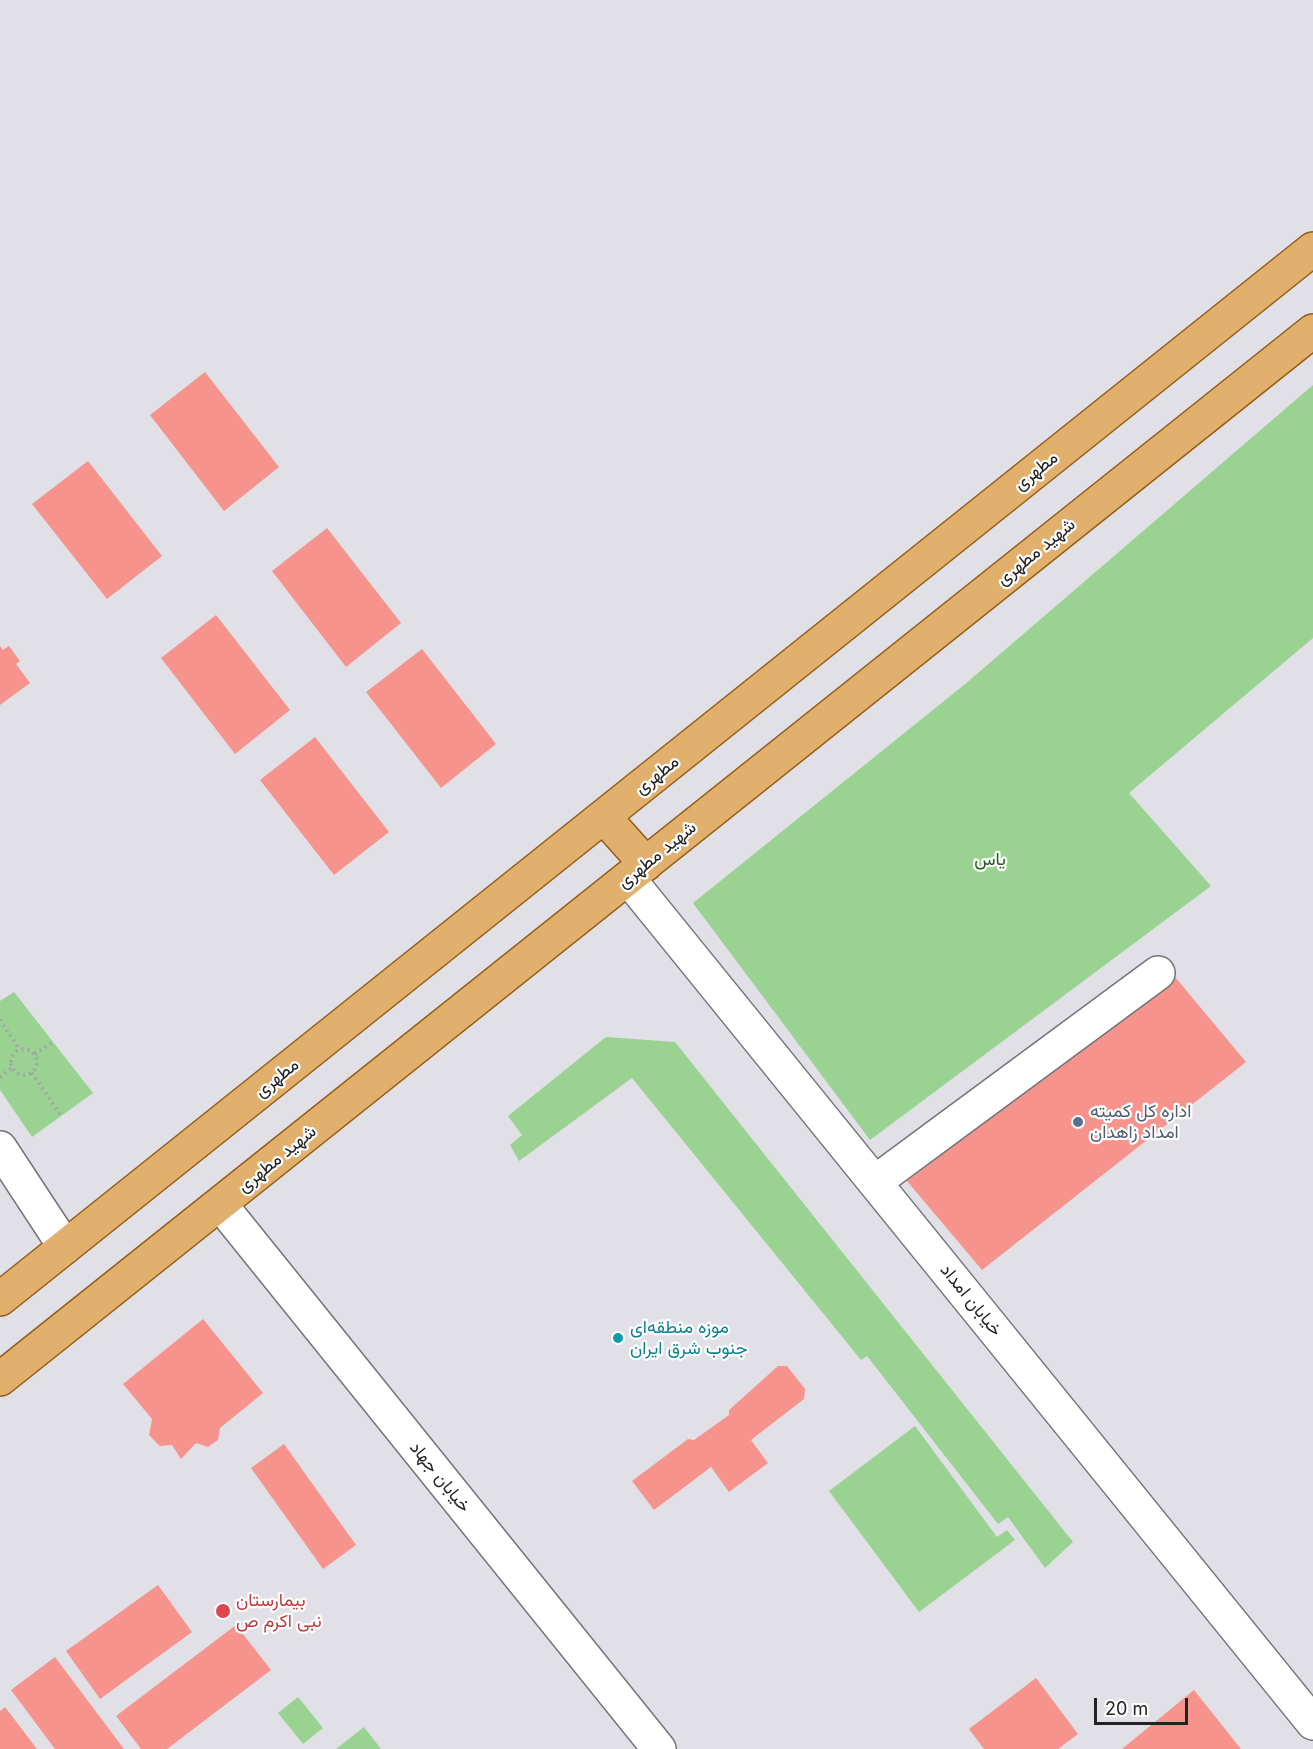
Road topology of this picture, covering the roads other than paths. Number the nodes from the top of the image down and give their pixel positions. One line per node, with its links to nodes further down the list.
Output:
1 (1313, 249): 3 (main road, مطهری)
2 (1313, 331): 4 (main road, شهید مطهری)
3 (604, 817): 4 (main road); 9 (main road, مطهری)
4 (637, 871): 7 (street, خیابان امداد); 8 (main road, شهید مطهری)
5 (1158, 973): 7 (street)
6 (0, 1148): 9 (street)
7 (875, 1182): 12 (street, خیابان امداد)
8 (220, 1204): 11 (main road, شهید مطهری); 13 (street, خیابان جهاد)
9 (65, 1247): 10 (main road, مطهری)
10 (0, 1299)
11 (0, 1379)
12 (1313, 1723)
13 (659, 1749)

